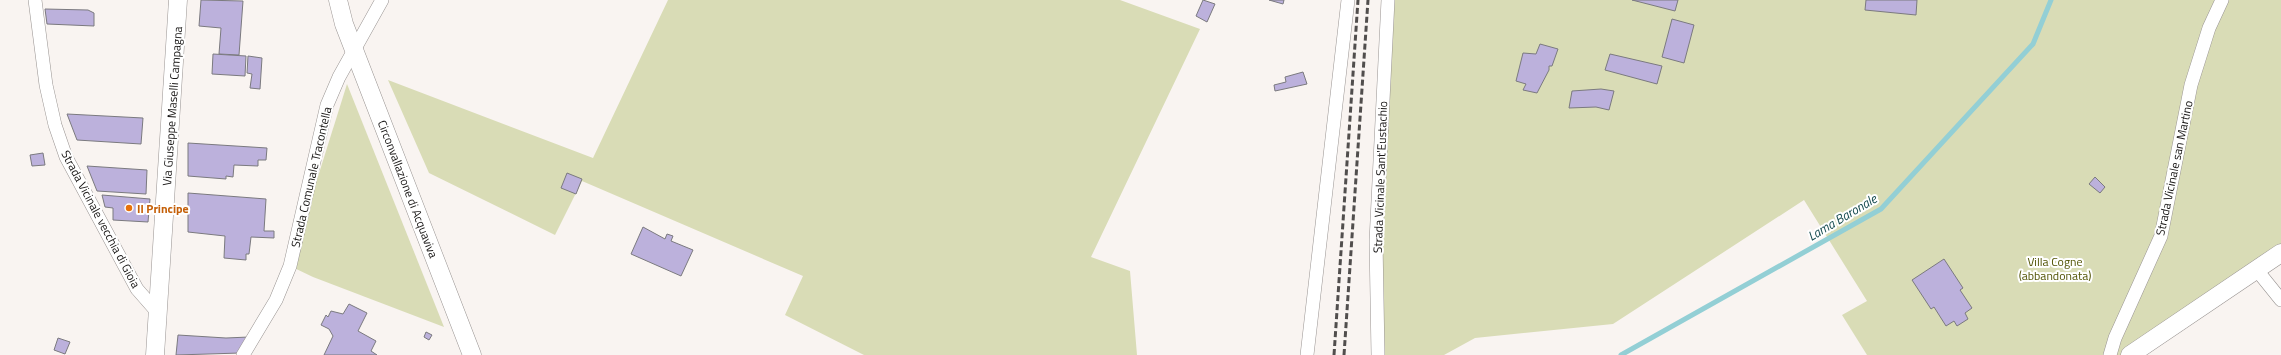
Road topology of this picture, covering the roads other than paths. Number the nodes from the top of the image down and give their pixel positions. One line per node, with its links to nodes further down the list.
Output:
1 (35, 0): 14 (street, Strada Vicinale vecchia di Gioia)
2 (178, 0): 14 (main road, Via Giuseppe Maselli Campagna)
3 (330, 0): 9 (main road)
4 (338, 0): 9 (main road)
5 (382, 0): 10 (street, Strada Comunale Tracontella)
6 (1348, 0): 18 (street)
7 (1388, 0): 19 (street, Strada Vicinale Sant'Eustachio)
8 (2222, 0): 20 (street, Strada Vicinale san Martino)
9 (344, 24): 10 (main road, Circonvallazione di Acquaviva)
10 (354, 51): 16 (street, Strada Comunale Tracontella); 17 (main road, Circonvallazione di Acquaviva)
11 (2281, 253): 12 (main road)
12 (2256, 269): 13 (street); 21 (main road)
13 (2281, 300)
14 (158, 313): 15 (main road, Via Giuseppe Maselli Campagna)
15 (155, 355)
16 (244, 355)
17 (472, 355)
18 (1307, 355)
19 (1378, 355)
20 (2110, 355)
21 (2130, 355)

